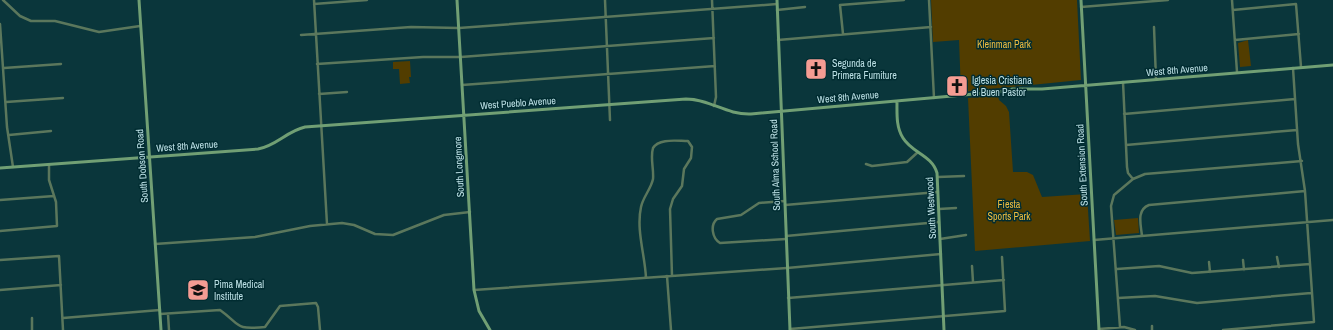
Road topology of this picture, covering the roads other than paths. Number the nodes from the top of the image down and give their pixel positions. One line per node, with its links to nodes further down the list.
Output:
1 (3, 0): 22 (street)
2 (139, 0): 22 (street, South Dobson Road)
3 (314, 0): 14 (street)
4 (367, 0): 14 (street)
5 (457, 0): 25 (street, South Longmore)
6 (606, 0): 20 (street)
7 (712, 0): 17 (street)
8 (904, 0): 27 (street)
9 (930, 0): 23 (street)
10 (1081, 0): 16 (street, South Extension Road)
11 (1168, 0): 16 (street)
12 (1232, 0): 19 (street)
13 (777, 2): 17 (street); 18 (street, South Alma School Road)
14 (314, 4): 26 (street)
15 (805, 7): 18 (street)
16 (1081, 7): 47 (street, South Extension Road)
17 (713, 9): 20 (street); 30 (street)
18 (777, 10): 31 (street, South Alma School Road)
19 (1233, 10): 28 (street); 32 (street)
20 (606, 17): 25 (street); 33 (street)
21 (1, 24): 40 (street)
22 (140, 26): 67 (street, South Dobson Road)
23 (931, 27): 27 (street); 51 (street)
24 (1154, 27): 44 (street)
25 (459, 28): 26 (street); 34 (street, South Longmore)
26 (316, 34): 29 (street); 36 (street)
27 (843, 34): 31 (street)
28 (1299, 34): 32 (street); 39 (street)
29 (301, 35)
30 (714, 38): 33 (street); 38 (street)
31 (778, 40): 57 (street, South Alma School Road)
32 (1235, 40): 42 (street)
33 (607, 46): 34 (street); 43 (street)
34 (460, 57): 36 (street); 46 (street, South Longmore)
35 (61, 64): 40 (street)
36 (317, 64): 49 (street)
37 (1333, 65): 39 (street, West 8th Avenue)
38 (715, 66): 43 (street); 56 (street)
39 (1301, 67): 41 (street, West 8th Avenue)
40 (4, 68): 54 (street)
41 (1293, 68): 42 (street, West 8th Avenue); 52 (street)
42 (1237, 72): 44 (street, West 8th Avenue)
43 (608, 74): 46 (street); 55 (street)
44 (1156, 79): 45 (street, West 8th Avenue)
45 (1123, 82): 47 (street, West 8th Avenue); 58 (street)
46 (462, 85): 59 (street, South Longmore)
47 (1086, 86): 51 (street, West 8th Avenue); 96 (street, South Extension Road)
48 (347, 92): 49 (street)
49 (319, 94): 61 (street)
50 (63, 98): 54 (street)
51 (934, 98): 53 (street, West 8th Avenue)
52 (1295, 99): 58 (street); 62 (street)
53 (897, 101): 57 (street, West 8th Avenue); 66 (street, South Westwood)
54 (6, 102): 64 (street)
55 (609, 105): 56 (street, West Pueblo Avenue); 59 (street, West Pueblo Avenue); 60 (street)
56 (714, 106): 57 (street, West 8th Avenue)
57 (781, 111): 82 (street, South Alma School Road)
58 (1124, 114): 65 (street)
59 (464, 115): 61 (street, West Pueblo Avenue); 85 (street, South Longmore)
60 (610, 120)
61 (321, 126): 67 (street, West 8th Avenue); 89 (street)
62 (1297, 130): 65 (street); 68 (street)
63 (51, 131): 64 (street)
64 (8, 135): 71 (street)
65 (1126, 145): 75 (street)
66 (918, 152): 69 (street); 74 (street, South Westwood)
67 (150, 157): 70 (street, West 8th Avenue); 97 (street, South Dobson Road)
68 (1302, 161): 75 (street); 76 (street)
69 (866, 164)
70 (49, 165): 71 (street, West 8th Avenue); 80 (street)
71 (13, 167): 72 (street, West 8th Avenue)
72 (0, 168)
73 (964, 176): 74 (street)
74 (938, 177): 77 (street, South Westwood)
75 (1133, 179): 79 (street)
76 (1305, 191): 88 (street); 92 (street)
77 (938, 192): 82 (street); 84 (street, South Westwood)
78 (1111, 192): 79 (street)
79 (1114, 194): 95 (street)
80 (54, 196): 81 (street); 90 (street)
81 (0, 200)
82 (785, 203): 93 (street, South Alma School Road); 93 (street)
83 (956, 208): 84 (street)
84 (939, 209): 87 (street, South Westwood)
85 (470, 212): 89 (street); 119 (street, South Longmore)
86 (1333, 220): 88 (street)
87 (940, 222): 93 (street); 94 (street, South Westwood)
88 (1307, 222): 92 (street); 104 (street)
89 (327, 224): 97 (street)
90 (0, 231)
91 (966, 235): 94 (street)
92 (1142, 236): 95 (street)
93 (786, 237): 107 (street, South Alma School Road)
94 (940, 239): 98 (street, South Westwood)
95 (1113, 239): 96 (street); 108 (street)
96 (1094, 240): 130 (street, South Extension Road)
97 (155, 244): 123 (street, South Dobson Road)
98 (941, 254): 107 (street); 116 (street, South Westwood)
99 (1277, 256): 106 (street)
100 (1002, 257): 114 (street)
101 (0, 260): 117 (street)
102 (1243, 260): 109 (street)
103 (1209, 262): 110 (street)
104 (1310, 264): 106 (street); 120 (street)
105 (972, 266): 115 (street)
106 (1278, 267): 109 (street)
107 (787, 268): 112 (street); 121 (street, South Alma School Road)
108 (1117, 269): 110 (street); 122 (street)
109 (1244, 270): 110 (street)
110 (1210, 272)
111 (667, 276): 112 (street); 113 (street); 137 (street)
112 (672, 276): 113 (street)
113 (646, 278): 119 (street)
114 (1004, 280): 115 (street); 125 (street)
115 (973, 282): 116 (street)
116 (942, 285): 121 (street); 125 (street, South Westwood)
117 (61, 286): 118 (street); 127 (street)
118 (0, 290)
119 (474, 290): 136 (street, South Longmore)
120 (1311, 293): 122 (street); 140 (street)
121 (788, 298): 129 (street, South Alma School Road)
122 (1118, 298): 128 (street)
123 (160, 312): 124 (street); 127 (street); 133 (street, South Dobson Road)
124 (168, 314): 134 (street); 135 (street)
125 (944, 315): 129 (street); 138 (street, South Westwood)
126 (32, 318): 131 (street)
127 (63, 318): 132 (street)
128 (1120, 327): 130 (street); 139 (street)
129 (790, 329)
130 (1099, 329)
131 (32, 330)
132 (63, 330)
133 (161, 330)
134 (169, 330)
135 (320, 330)
136 (490, 330)
137 (671, 330)
138 (944, 330)
139 (1135, 330)
140 (1224, 330)

